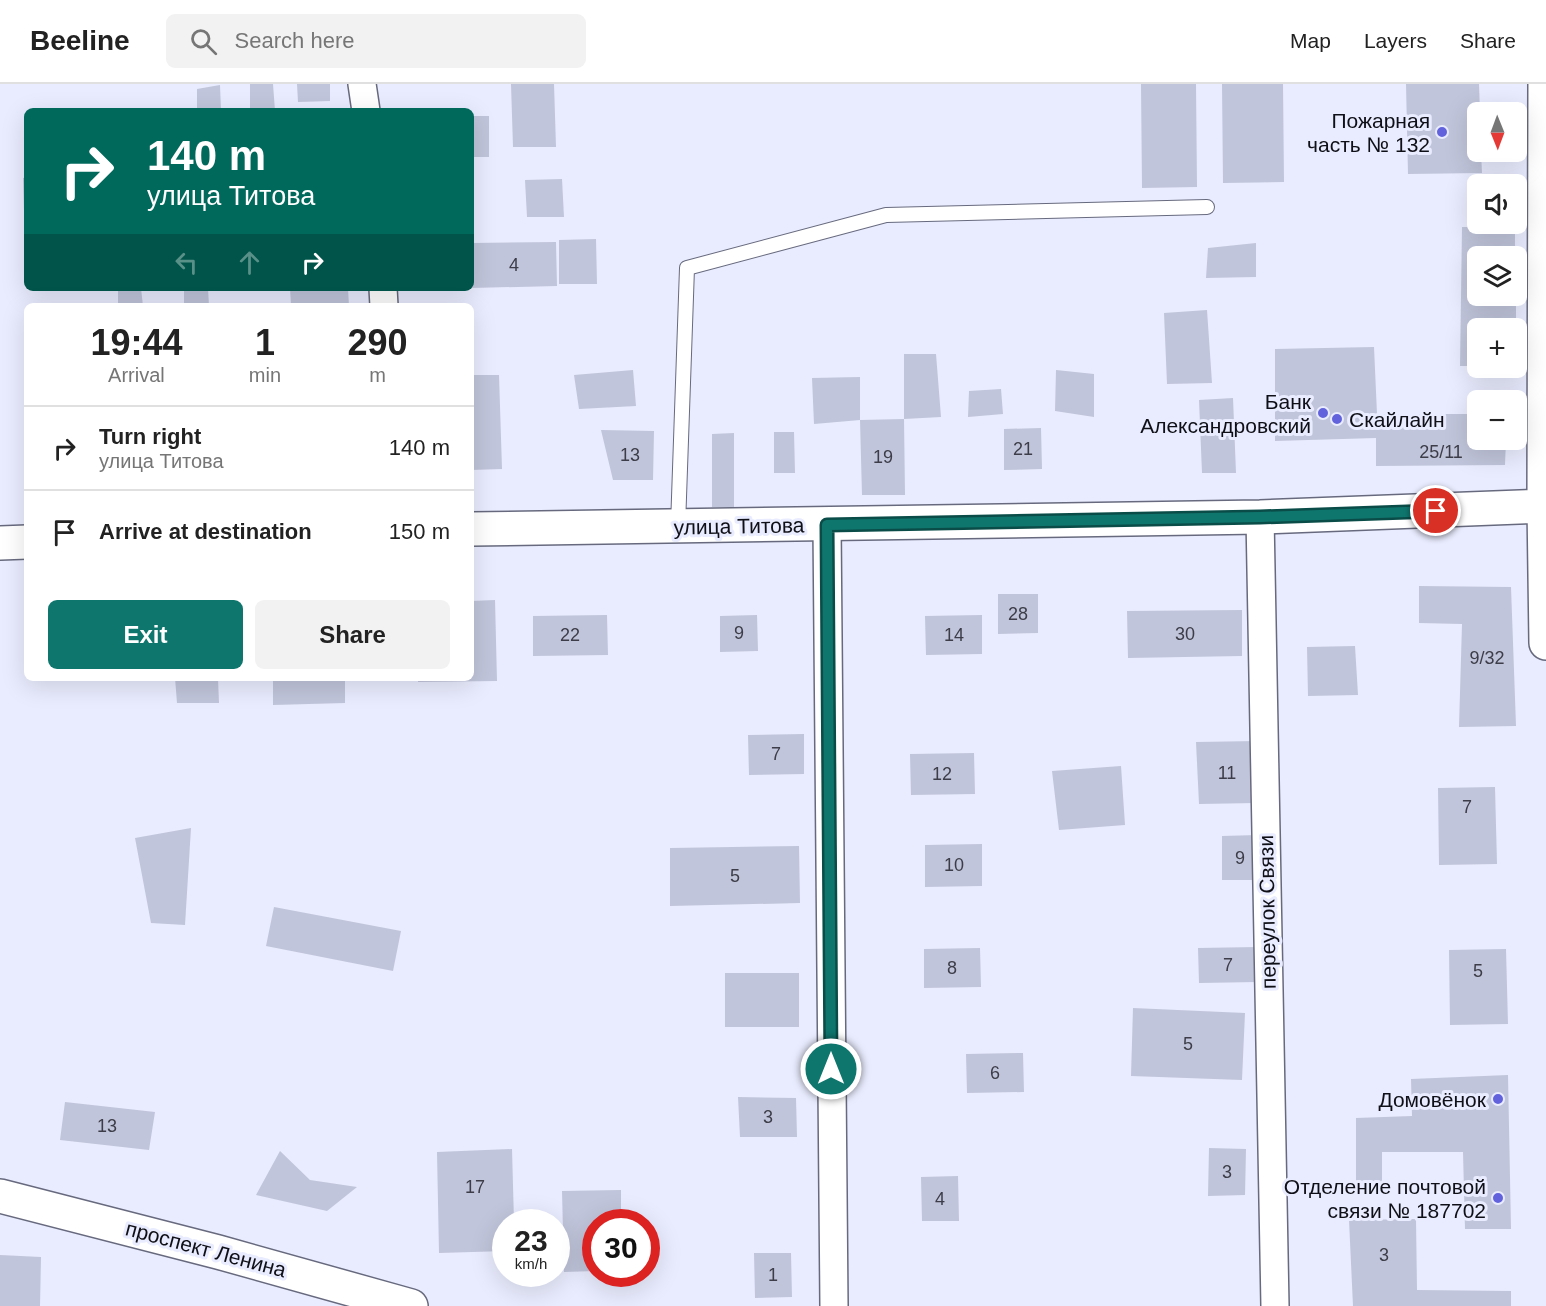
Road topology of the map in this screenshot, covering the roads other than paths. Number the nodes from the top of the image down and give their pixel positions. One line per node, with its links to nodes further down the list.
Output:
1 (362, 84): 3 (street)
2 (1545, 84): 5 (street)
3 (366, 108)
4 (1207, 207): 8 (lane)
5 (1545, 506): 6 (street, улица Титова); 12 (street)
6 (1260, 517): 7 (street, улица Титова); 16 (street, переулок Связи)
7 (827, 525): 8 (street, улица Титова); 15 (street)
8 (678, 526): 9 (street, улица Титова)
9 (474, 529)
10 (24, 542): 11 (street)
11 (0, 543)
12 (1546, 643)
13 (0, 1196): 14 (street, проспект Ленина)
14 (411, 1306)
15 (834, 1306)
16 (1275, 1306)

